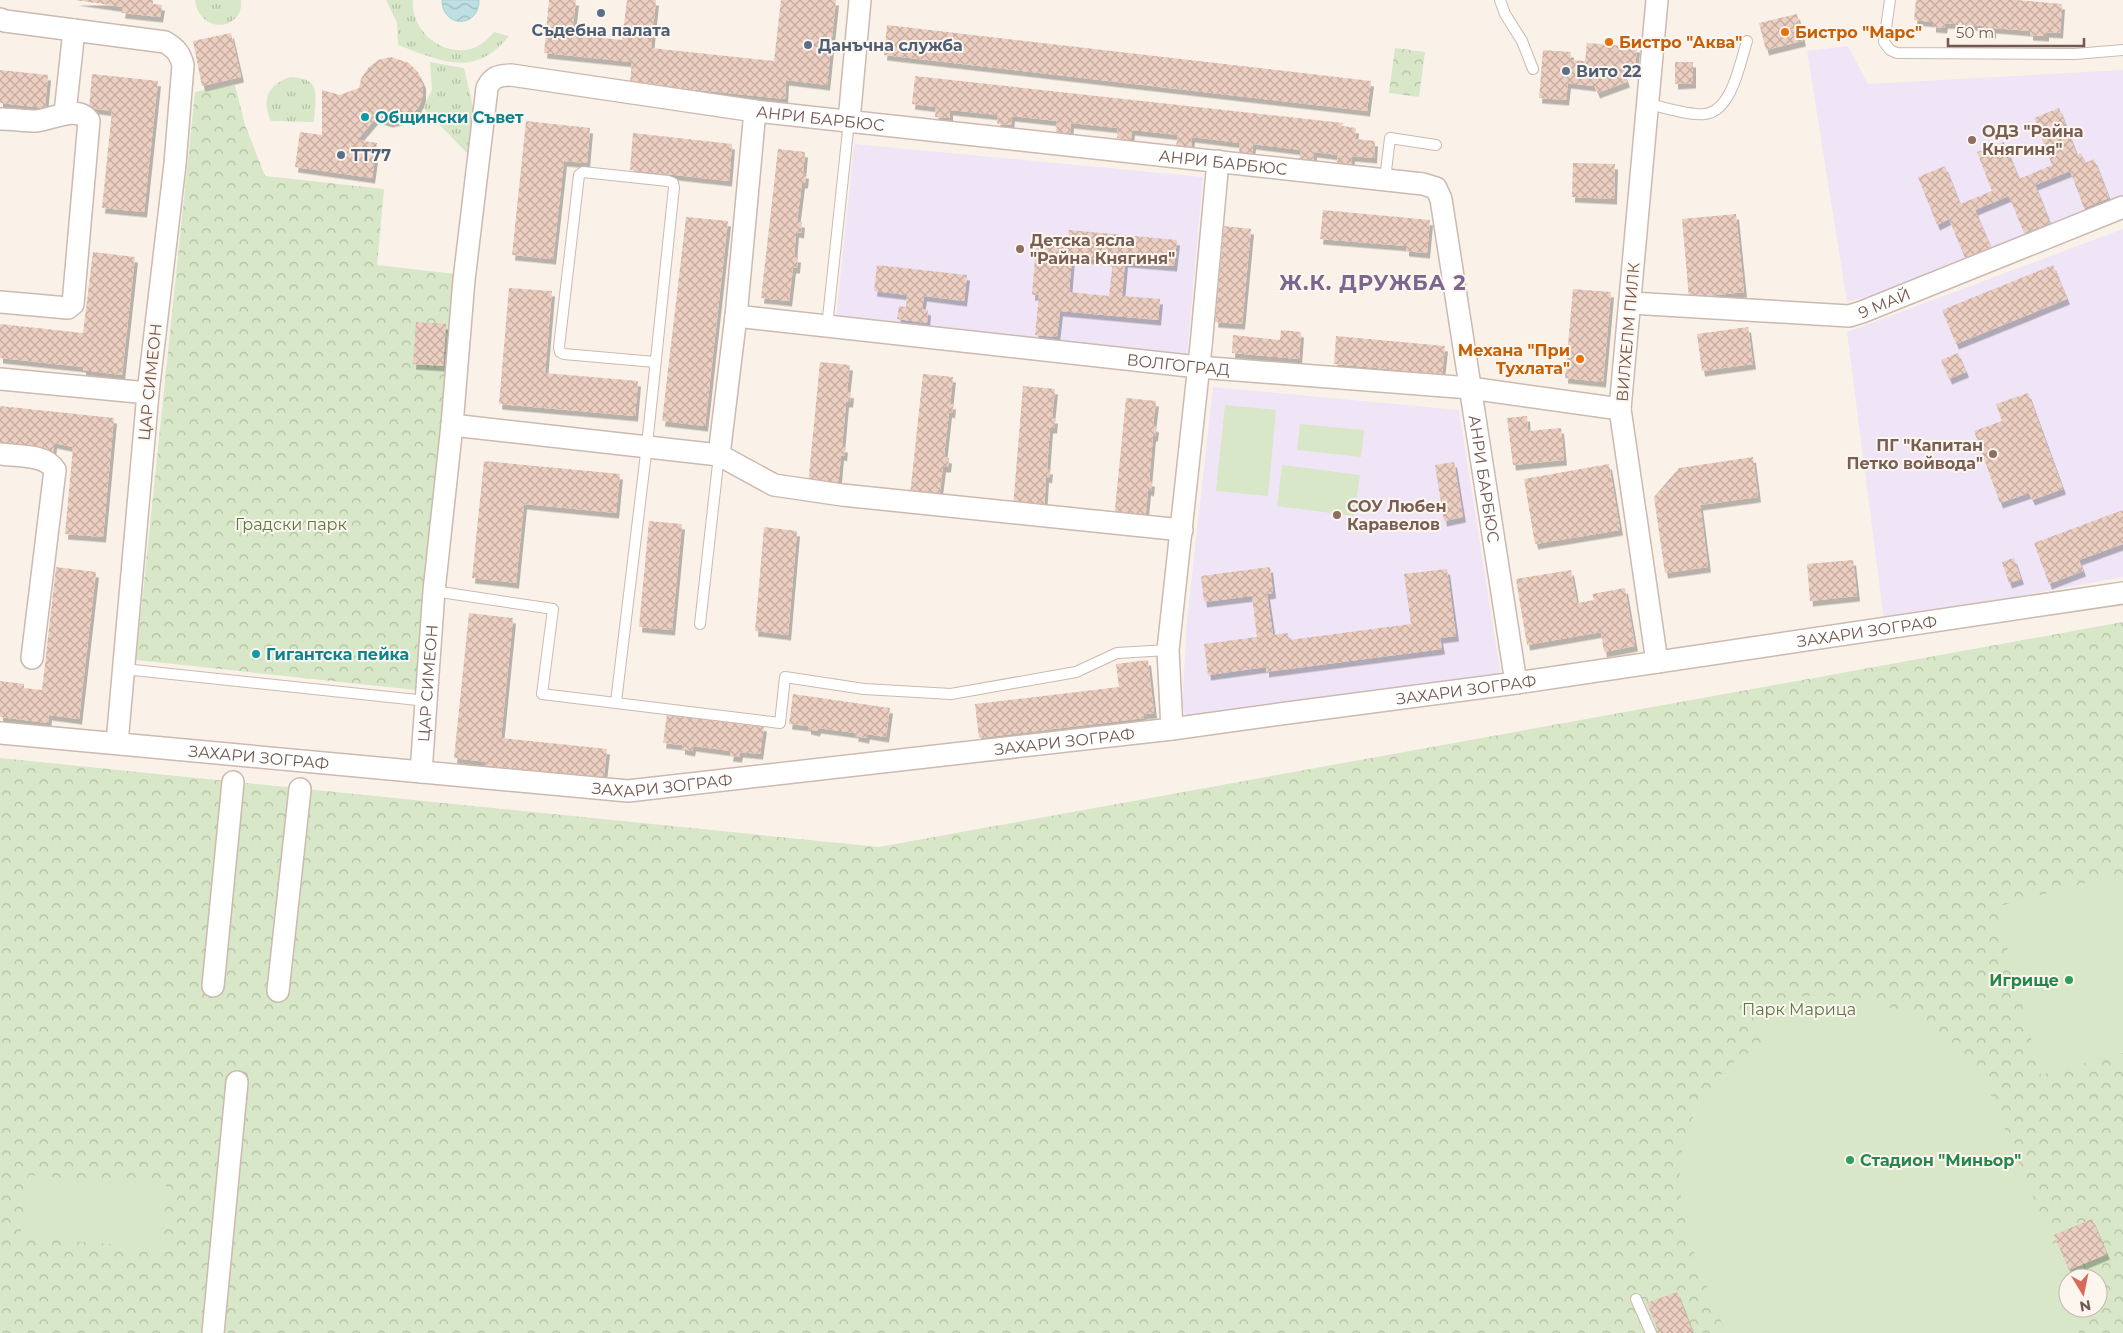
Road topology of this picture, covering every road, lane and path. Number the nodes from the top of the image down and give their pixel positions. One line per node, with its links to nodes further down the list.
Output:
1 (860, 0): 15 (street)
2 (1500, 0): 9 (lane)
3 (1656, 0): 11 (street, ВИЛХЕЛМ ПИЛК)
4 (1890, 0): 8 (lane)
5 (0, 19): 6 (street, ЦАР СИМЕОН)
6 (74, 30): 13 (street); 28 (street, ЦАР СИМЕОН)
7 (1747, 41): 11 (lane)
8 (2123, 50)
9 (1533, 70)
10 (511, 75): 12 (street, АНРИ БАРБЮС); 30 (street, ЦАР СИМЕОН)
11 (1648, 104): 21 (street, ВИЛХЕЛМ ПИЛК)
12 (755, 111): 15 (street, АНРИ БАРБЮС); 22 (street)
13 (65, 113): 14 (street); 20 (street)
14 (0, 118)
15 (849, 121): 17 (street, АНРИ БАРБЮС); 23 (lane)
16 (1436, 145): 18 (lane)
17 (1218, 161): 18 (street, АНРИ БАРБЮС); 25 (street)
18 (1385, 179): 27 (street, АНРИ БАРБЮС)
19 (2123, 207): 21 (street, 9 МАЙ)
20 (0, 302)
21 (1631, 303): 29 (street, ВИЛХЕЛМ ПИЛК)
22 (736, 316): 23 (street, ВОЛГОГРАД); 33 (street)
23 (827, 327): 25 (street, ВОЛГОГРАД)
24 (655, 362): 24 (lane); 31 (lane)
25 (1198, 367): 27 (street, ВОЛГОГРАД); 34 (street)
26 (0, 379): 28 (street)
27 (1470, 388): 29 (street, ВОЛГОГРАД); 42 (street, АНРИ БАРБЮС)
28 (148, 393): 41 (street, ЦАР СИМЕОН)
29 (1620, 409): 40 (street, ВИЛХЕЛМ ПИЛК)
30 (452, 425): 31 (street); 35 (street, ЦАР СИМЕОН)
31 (647, 445): 33 (street); 44 (lane)
32 (0, 454): 39 (street)
33 (719, 455): 34 (street); 37 (lane)
34 (1182, 530): 38 (street)
35 (434, 591): 43 (street, ЦАР СИМЕОН); 44 (lane)
36 (2123, 593): 40 (street, ЗАХАРИ ЗОГРАФ)
37 (700, 624)
38 (1168, 650): 44 (lane); 45 (street)
39 (32, 658)
40 (1657, 662): 42 (street, ЗАХАРИ ЗОГРАФ)
41 (124, 669): 43 (lane); 47 (street, ЦАР СИМЕОН)
42 (1516, 683): 45 (street, ЗАХАРИ ЗОГРАФ)
43 (426, 701): 48 (street, ЦАР СИМЕОН)
44 (616, 702)
45 (1172, 729): 48 (street, ЗАХАРИ ЗОГРАФ)
46 (0, 733): 47 (street, ЗАХАРИ ЗОГРАФ)
47 (117, 743): 48 (street, ЗАХАРИ ЗОГРАФ)
48 (422, 772)
49 (233, 782): 51 (street)
50 (300, 789): 52 (street)
51 (213, 986)
52 (278, 991)
53 (237, 1082): 55 (street)
54 (1636, 1299): 56 (lane)
55 (213, 1333)
56 (1651, 1333)

